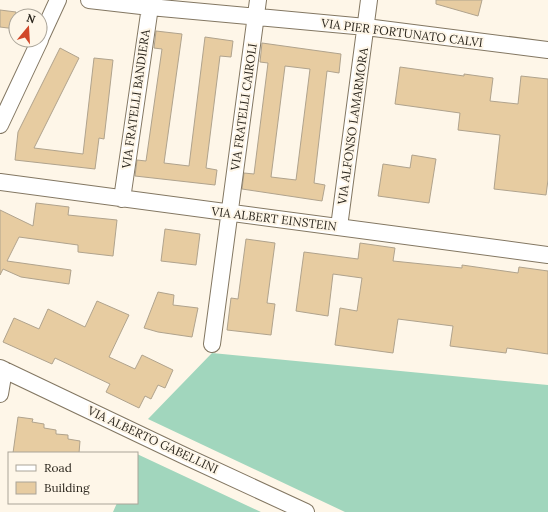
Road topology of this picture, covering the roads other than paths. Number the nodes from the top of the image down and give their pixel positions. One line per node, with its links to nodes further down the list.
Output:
1 (58, 0): 7 (street)
2 (89, 0): 5 (street, VIA PIER FORTUNATO CALVI)
3 (258, 0): 6 (street, VIA FRATELLI CAIROLI)
4 (369, 0): 8 (street, VIA ALFONSO LAMARMORA)
5 (150, 4): 6 (street, VIA PIER FORTUNATO CALVI); 13 (street, VIA FRATELLI BANDIERA)
6 (256, 17): 8 (street, VIA PIER FORTUNATO CALVI); 14 (street, VIA FRATELLI CAIROLI)
7 (48, 22)
8 (366, 27): 10 (street, VIA PIER FORTUNATO CALVI); 15 (street, VIA ALFONSO LAMARMORA)
9 (36, 48): 11 (street)
10 (548, 50)
11 (0, 125)
12 (0, 182): 13 (street, VIA ALBERT EINSTEIN)
13 (122, 199): 14 (street, VIA ALBERT EINSTEIN)
14 (230, 213): 15 (street, VIA ALBERT EINSTEIN); 17 (street, VIA FRATELLI CAIROLI)
15 (339, 227): 16 (street, VIA ALBERT EINSTEIN)
16 (548, 255)
17 (212, 344)
18 (2, 369): 19 (street); 20 (street, VIA ALBERTO GABELLINI)
19 (0, 394)
20 (306, 512)

